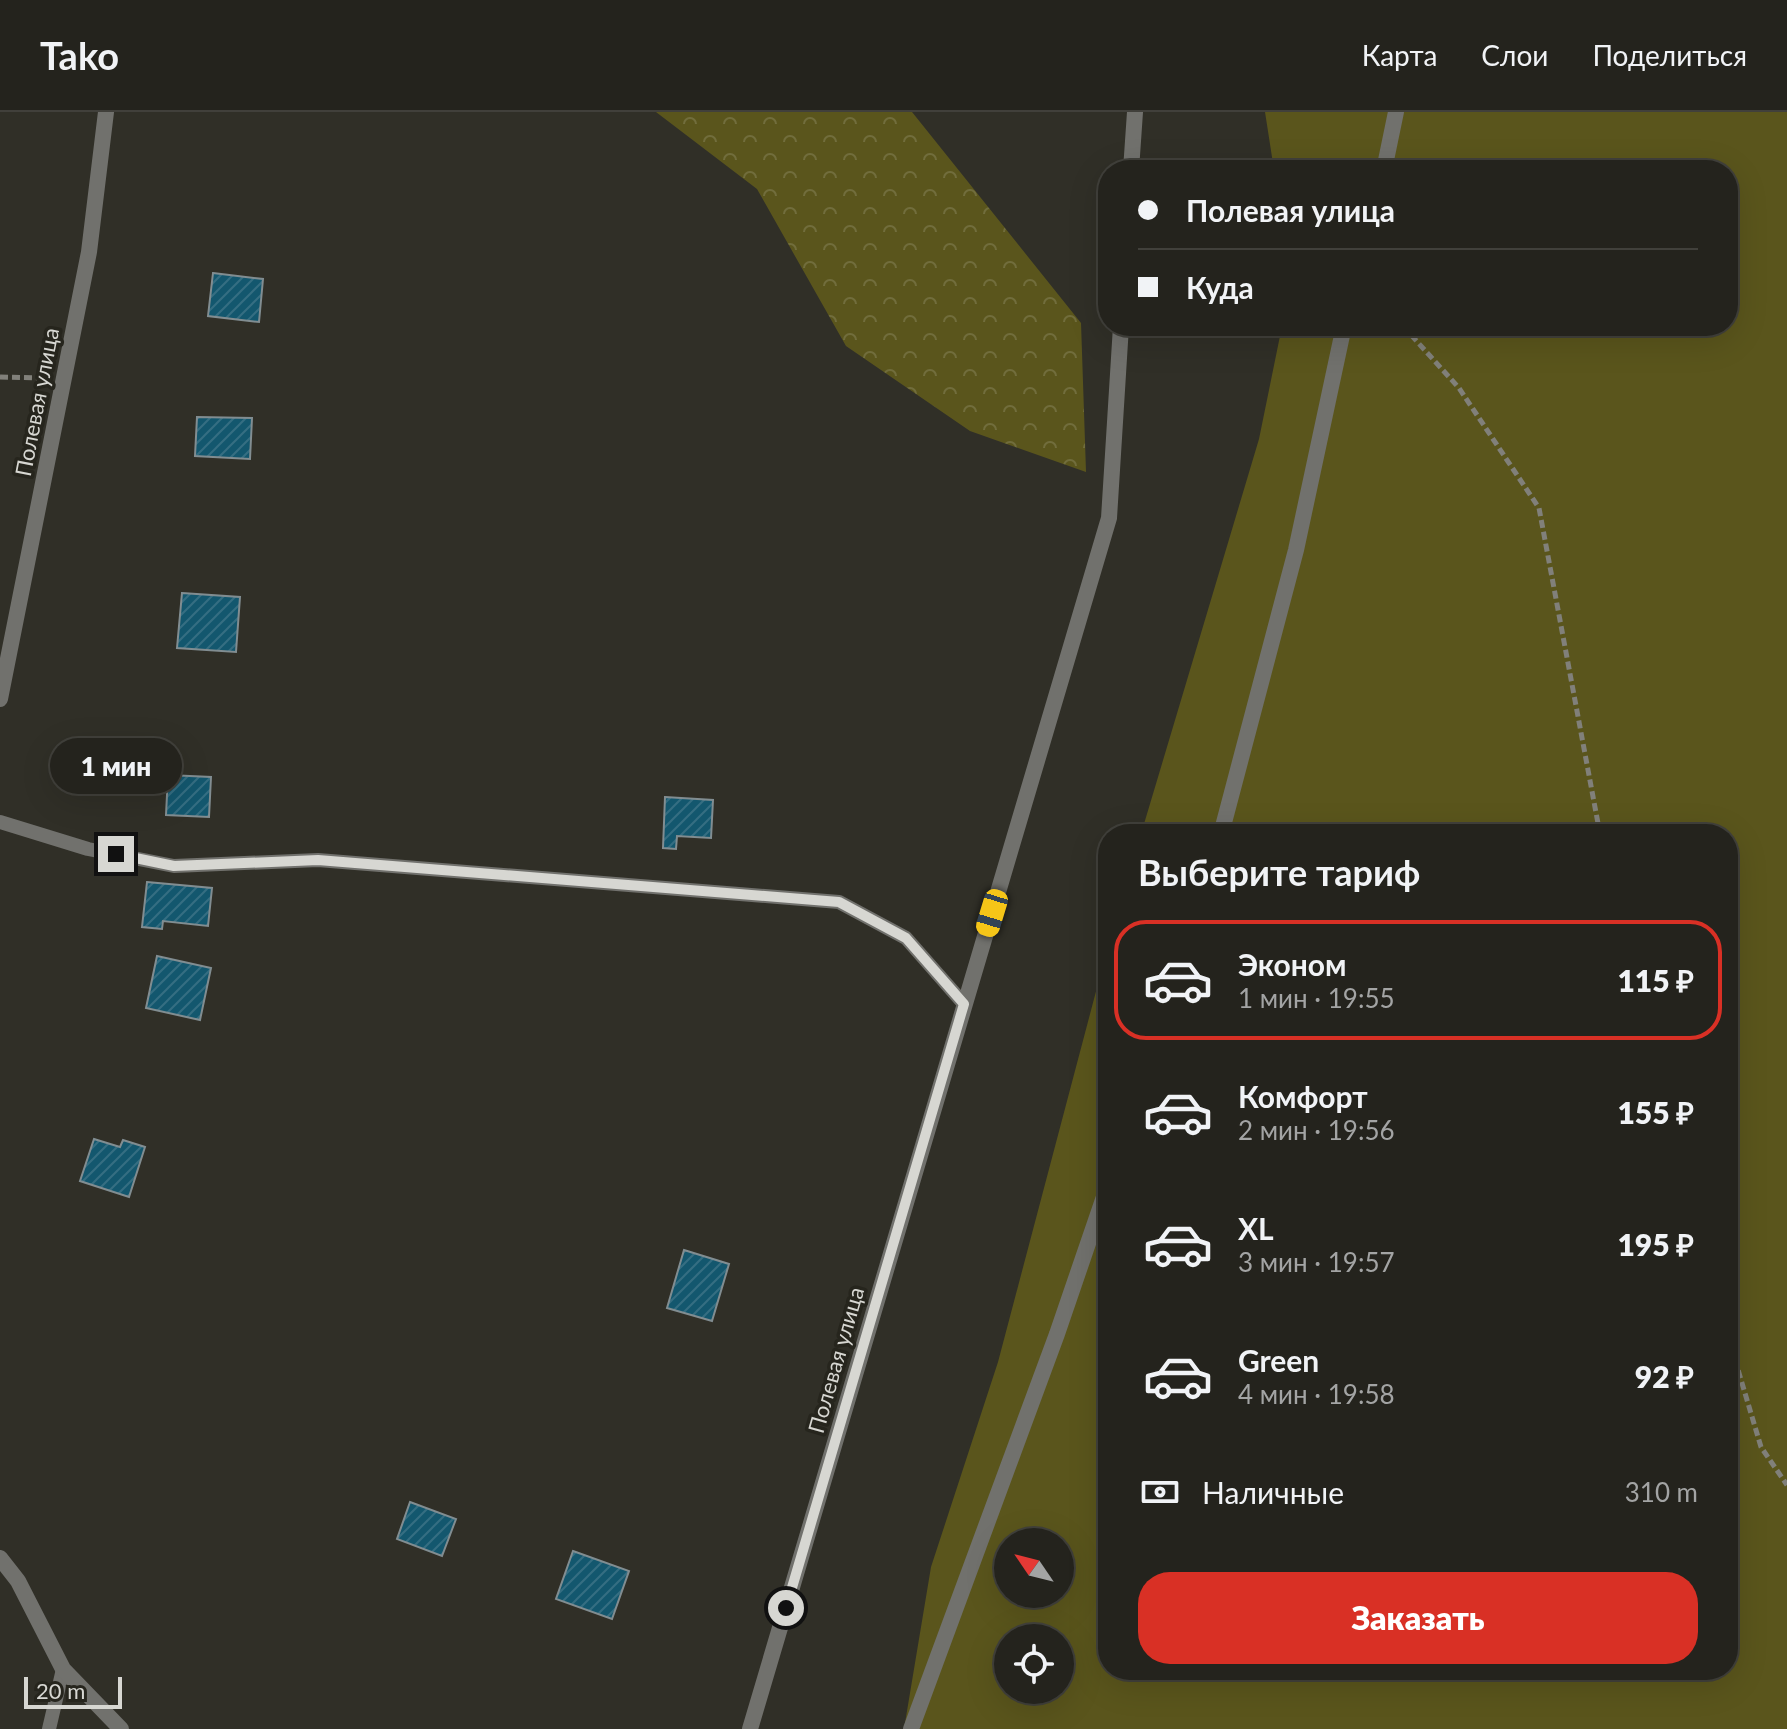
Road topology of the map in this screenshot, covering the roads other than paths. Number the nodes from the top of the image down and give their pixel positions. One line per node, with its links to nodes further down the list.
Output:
1 (106, 112): 8 (street, Полевая улица)
2 (1135, 112): 4 (street)
3 (1396, 112): 5 (street)
4 (1132, 160)
5 (1386, 160)
6 (1120, 336): 11 (street, Полевая улица)
7 (1342, 336): 10 (street)
8 (0, 699)
9 (0, 822): 11 (lane)
10 (1224, 824)
11 (964, 1004): 17 (street, Полевая улица)
12 (1098, 1214): 18 (street)
13 (0, 1558): 14 (street)
14 (63, 1669): 15 (lane); 16 (street)
15 (49, 1729)
16 (121, 1729)
17 (750, 1729)
18 (911, 1729)

